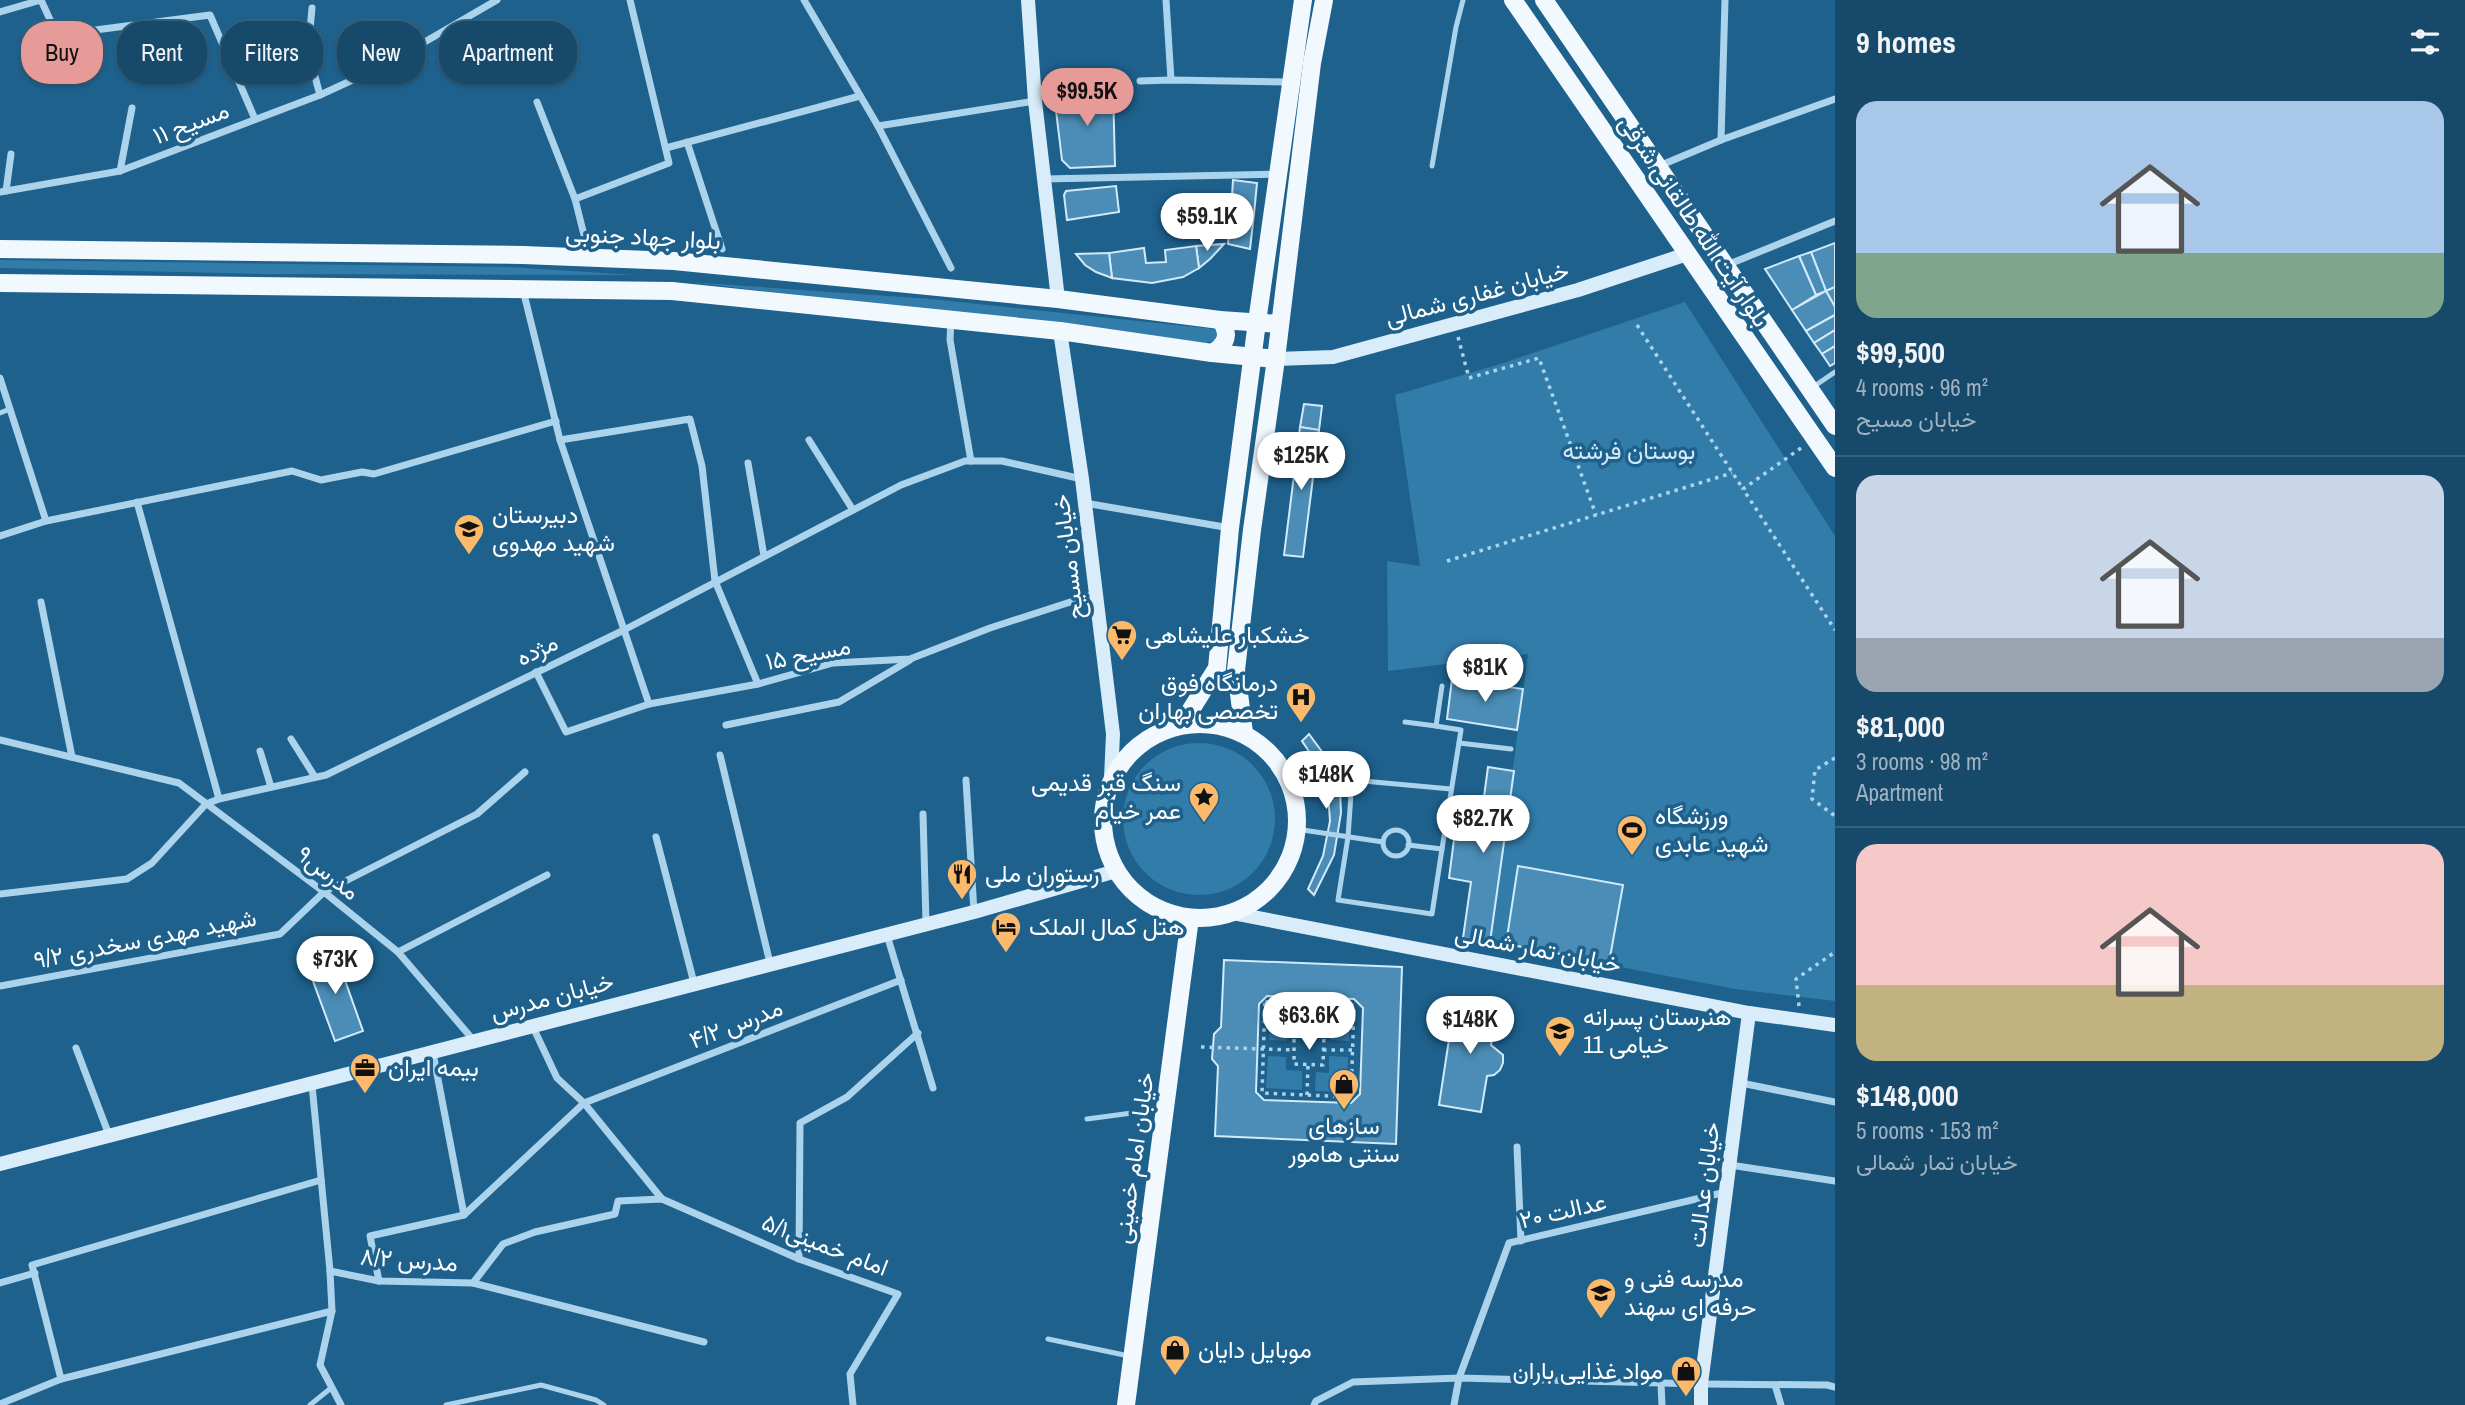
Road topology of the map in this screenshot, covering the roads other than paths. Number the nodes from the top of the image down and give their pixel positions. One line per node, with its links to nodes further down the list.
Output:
1 (41, 0): 14 (street); 26 (street)
2 (497, 0): 15 (street, مسیح ۱۱)
3 (630, 0): 30 (street)
4 (804, 0): 21 (street)
5 (1028, 0): 23 (main road)
6 (1166, 0): 16 (street)
7 (1303, 0): 18 (main road)
8 (1324, 0): 54 (main road)
9 (1463, 0): 32 (lane)
10 (1513, 0): 43 (main road, بلوار آیت الله طالقانی شرقی)
11 (1544, 0): 33 (main road, بلوار آیت الله طالقانی شرقی)
12 (1725, 0): 28 (street)
13 (312, 8): 20 (street)
14 (0, 12)
15 (425, 42)
16 (1171, 80): 17 (street); 18 (street)
17 (1140, 81)
18 (1291, 82): 35 (main road)
19 (344, 84): 20 (street, مسیح ۱۱)
20 (320, 95): 26 (street, مسیح ۱۱)
21 (860, 96): 27 (street); 29 (street)
22 (1835, 99): 28 (street)
23 (1035, 101): 27 (street); 36 (main road)
24 (537, 102): 38 (street)
25 (132, 108): 34 (street)
26 (256, 119): 34 (street, مسیح ۱۱)
27 (878, 126): 46 (street)
28 (1721, 140): 33 (street)
29 (687, 142): 30 (street); 42 (street)
30 (666, 148): 38 (street)
31 (11, 154): 37 (street)
32 (1432, 166)
33 (1658, 166): 45 (main road, بلوار آیت الله طالقانی شرقی)
34 (120, 171): 37 (street, مسیح ۱۱)
35 (1279, 174): 36 (street); 53 (main road)
36 (1044, 178): 50 (main road)
37 (3, 192)
38 (575, 199): 40 (street)
39 (1835, 221): 45 (street)
40 (586, 243)
41 (0, 249): 44 (main road, بلوار جهاد جنوبی)
42 (722, 250)
43 (1686, 254): 58 (main road, خیابان غفاری شمالی); 70 (main road, بلوار آیت الله طالقانی شرقی)
44 (674, 261): 49 (main road); 50 (main road, بلوار جهاد جنوبی)
45 (1727, 265): 61 (main road, بلوار آیت الله طالقانی شرقی)
46 (951, 268)
47 (0, 283): 48 (main road)
48 (522, 288): 49 (main road); 64 (street)
49 (672, 291): 51 (main road)
50 (1058, 299): 52 (main road, بلوار جهاد جنوبی)
51 (951, 320): 55 (main road); 68 (street)
52 (1220, 320): 53 (main road, بلوار جهاد جنوبی); 56 (main road)
53 (1257, 322): 54 (main road, بلوار جهاد جنوبی); 57 (main road)
54 (1280, 324): 58 (main road)
55 (1060, 331): 56 (main road); 71 (main road, خیابان مسیح)
56 (1212, 353): 57 (main road)
57 (1254, 357): 58 (main road); 76 (main road)
58 (1276, 359): 92 (main road)
59 (1835, 372): 61 (lane)
60 (0, 378): 62 (street)
61 (1810, 389): 65 (main road, بلوار آیت الله طالقانی شرقی)
62 (10, 409): 63 (lane); 75 (street)
63 (0, 413)
64 (556, 421): 66 (street); 72 (street)
65 (1835, 426)
66 (560, 440): 79 (street); 82 (street)
67 (809, 440): 74 (street)
68 (971, 461): 71 (street, مژده); 74 (street, مژده)
69 (748, 463): 78 (street)
70 (1835, 468)
71 (1082, 479): 73 (main road, خیابان مسیح)
72 (137, 502): 75 (street); 106 (street)
73 (1085, 503): 76 (street); 80 (main road, خیابان مسیح)
74 (853, 510): 78 (street, مژده)
75 (46, 521): 77 (street)
76 (1230, 528): 89 (main road)
77 (0, 537)
78 (764, 556): 79 (street, مژده)
79 (715, 582): 82 (street, مژده); 85 (street)
80 (1095, 594): 83 (street, مسیح ۱۵); 102 (main road, خیابان مسیح)
81 (41, 602): 99 (street)
82 (624, 630): 84 (street, مژده); 87 (street)
83 (910, 659): 85 (street, مسیح ۱۵); 90 (street)
84 (536, 672): 87 (street, مسیح ۱۵); 101 (street, مژده)
85 (758, 684): 87 (street, مسیح ۱۵)
86 (1442, 687): 91 (lane)
87 (649, 704)
88 (1405, 722): 91 (lane)
89 (1182, 724): 92 (main road); 102 (main road)
90 (726, 725)
91 (1436, 726): 95 (lane)
92 (1244, 733): 109 (main road)
93 (291, 739): 101 (street)
94 (0, 740): 99 (street)
95 (1459, 743): 96 (lane); 105 (lane)
96 (1511, 749)
97 (260, 751): 104 (street)
98 (720, 755): 125 (street)
99 (72, 757): 107 (street)
100 (525, 772): 117 (street, شهید مهدی سخدری ۹/۲)
101 (315, 778): 104 (street, مژده)
102 (1111, 778): 115 (main road)
103 (966, 780): 119 (street)
104 (271, 787): 106 (street, مژده)
105 (1451, 789): 111 (lane); 114 (lane)
106 (219, 799): 107 (street, مژده)
107 (206, 804): 117 (street, مدرس۹); 118 (street)
108 (923, 814): 122 (street)
109 (1296, 829): 111 (lane); 120 (main road)
110 (656, 837): 127 (street)
111 (1348, 837): 112 (lane); 114 (lane)
112 (1383, 842): 113 (lane); 113 (lane)
113 (1408, 845): 114 (lane)
114 (1442, 849)
115 (1116, 871): 119 (main road, خیابان مدرس); 121 (main road)
116 (547, 875): 124 (street)
117 (324, 892): 124 (street, مدرس۹); 128 (street, شهید مهدی سخدری ۹/۲)
118 (0, 894)
119 (974, 912): 122 (main road, خیابان مدرس)
120 (1232, 914): 121 (main road); 129 (main road, خیابان تمار شمالی)
121 (1190, 918): 141 (main road, خیابان امام خمینی)
122 (926, 923): 123 (main road, خیابان مدرس)
123 (886, 934): 125 (main road, خیابان مدرس); 126 (street)
124 (398, 952): 133 (street, مدرس۹)
125 (770, 963): 127 (main road, خیابان مدرس)
126 (901, 980): 132 (street); 140 (street, مدرس ۴/۲)
127 (694, 983): 130 (main road, خیابان مدرس)
128 (0, 986)
129 (1749, 1013): 131 (main road, خیابان تمار شمالی); 136 (main road, خیابان عدالت)
130 (532, 1025): 133 (main road, خیابان مدرس); 140 (street)
131 (1835, 1025)
132 (918, 1033): 138 (street); 153 (street)
133 (476, 1042): 135 (main road, خیابان مدرس)
134 (76, 1048): 143 (street)
135 (433, 1053): 137 (main road, خیابان مدرس); 151 (street)
136 (1740, 1083): 139 (street); 146 (main road, خیابان عدالت)
137 (312, 1085): 143 (main road, خیابان مدرس); 147 (street)
138 (933, 1088)
139 (1835, 1102)
140 (584, 1103): 150 (street); 151 (street)
141 (1165, 1108): 142 (lane); 162 (main road, خیابان امام خمینی)
142 (1087, 1119)
143 (110, 1136): 145 (main road, خیابان مدرس)
144 (1517, 1147): 152 (street)
145 (1, 1161)
146 (1729, 1165): 148 (street); 149 (main road, خیابان عدالت)
147 (321, 1180): 154 (street); 155 (street)
148 (1835, 1181)
149 (1726, 1192): 152 (street, عدالت ۲۰); 166 (main road, خیابان عدالت)
150 (662, 1199): 153 (street, امام خمینی۵/۱); 158 (street, مدرس ۸/۲)
151 (464, 1216): 156 (street)
152 (1521, 1241): 163 (street, عدالت ۲۰)
153 (799, 1259): 175 (street, امام خمینی۵/۱)
154 (34, 1269): 157 (street); 164 (street)
155 (330, 1271): 156 (street, مدرس ۸/۲); 159 (street)
156 (379, 1281): 158 (street, مدرس ۸/۲)
157 (0, 1283)
158 (473, 1283): 161 (street)
159 (332, 1311): 164 (street); 169 (street)
160 (1048, 1339): 162 (lane)
161 (704, 1342)
162 (1132, 1357): 176 (main road, خیابان امام خمینی)
163 (1459, 1378): 165 (street); 177 (street); 178 (street)
164 (61, 1379): 170 (street)
165 (1661, 1383): 166 (street); 179 (street)
166 (1701, 1384): 167 (street); 180 (main road, خیابان عدالت)
167 (1775, 1385): 168 (street); 181 (street)
168 (1835, 1387)
169 (331, 1388): 171 (lane); 172 (street)
170 (0, 1404)
171 (310, 1405)
172 (341, 1405)
173 (446, 1405): 174 (lane)
174 (604, 1405)
175 (853, 1405)
176 (1126, 1405)
177 (1314, 1405)
178 (1454, 1405)
179 (1662, 1405)
180 (1701, 1405)
181 (1781, 1405)

